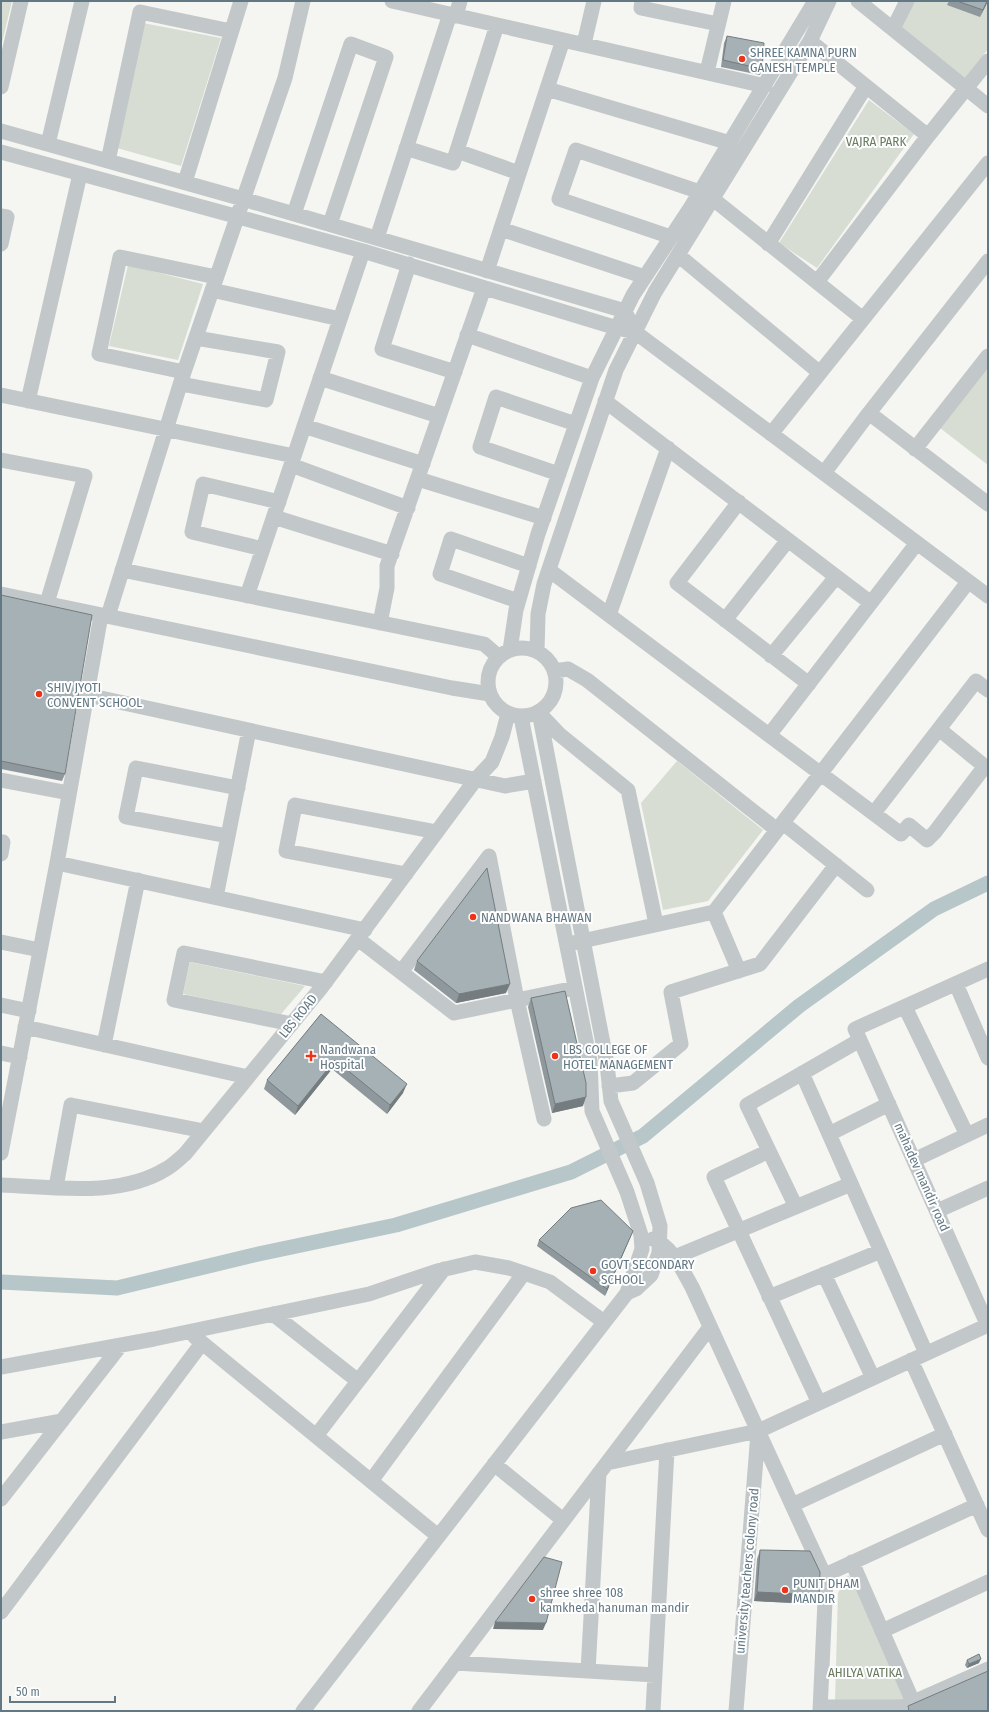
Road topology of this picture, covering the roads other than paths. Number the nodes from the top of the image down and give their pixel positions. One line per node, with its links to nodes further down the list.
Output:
1 (20, 1): 22 (street)
2 (82, 1): 33 (street)
3 (241, 1): 17 (street)
4 (303, 1): 43 (street)
5 (392, 1): 13 (street)
6 (594, 1): 20 (street)
7 (642, 1): 14 (street)
8 (724, 1): 14 (street)
9 (815, 1): 24 (street)
10 (829, 1): 19 (street)
11 (858, 1): 16 (street)
12 (907, 1): 16 (street)
13 (455, 10): 15 (street); 34 (street)
14 (718, 24): 23 (street)
15 (497, 25): 18 (street); 35 (street)
16 (893, 29): 28 (street)
17 (231, 32): 37 (street); 41 (street)
18 (563, 40): 20 (street); 27 (street)
19 (810, 41): 25 (street); 42 (street)
20 (584, 44): 23 (street)
21 (988, 61): 28 (street)
22 (3, 67): 26 (street)
23 (707, 72): 24 (street)
24 (765, 86): 32 (street)
25 (866, 86): 31 (street); 52 (street)
26 (1, 87)
27 (547, 89): 32 (street); 38 (street)
28 (966, 89): 29 (street); 31 (street)
29 (988, 106)
30 (1, 131): 33 (street)
31 (928, 136): 59 (street)
32 (730, 143): 42 (street)
33 (48, 144): 37 (street)
34 (406, 148): 35 (street); 50 (street)
35 (457, 151): 38 (street)
36 (1, 152): 40 (street)
37 (108, 161): 41 (street)
38 (519, 173): 48 (street)
39 (985, 173): 64 (street)
40 (80, 174): 46 (street); 76 (street)
41 (185, 182): 43 (street)
42 (706, 196): 49 (street); 49 (street); 52 (street); 54 (street)
43 (243, 199): 44 (street); 46 (street)
44 (294, 214): 47 (street); 47 (street)
45 (1, 216): 51 (street)
46 (236, 218): 53 (street); 60 (street)
47 (330, 224): 50 (street)
48 (500, 229): 57 (street); 58 (street)
49 (671, 237): 58 (street)
50 (377, 238): 57 (street)
51 (1, 244)
52 (768, 244): 59 (street)
53 (363, 251): 56 (street); 63 (street)
54 (678, 255): 66 (street); 71 (street)
55 (987, 263): 78 (street)
56 (409, 264): 61 (street); 70 (street)
57 (487, 271): 62 (street)
58 (645, 277): 62 (street)
59 (816, 282): 64 (street)
60 (214, 284): 63 (street); 68 (street); 72 (street)
61 (484, 288): 65 (street); 67 (street)
62 (625, 311): 65 (street); 66 (street)
63 (340, 319): 73 (street)
64 (863, 319): 71 (street)
65 (617, 328): 66 (street); 74 (street)
66 (635, 332): 77 (street); 83 (street)
67 (467, 335): 70 (street); 74 (street)
68 (196, 338): 72 (street); 72 (street)
69 (988, 356): 85 (street)
70 (455, 372): 79 (street)
71 (820, 373): 83 (street)
72 (183, 378): 82 (street)
73 (320, 378): 79 (street); 81 (street)
74 (592, 378): 80 (street)
75 (1, 395): 76 (street)
76 (28, 401): 82 (street)
77 (605, 401): 84 (street); 104 (street)
78 (869, 413): 85 (street); 89 (street)
79 (439, 416): 88 (street)
80 (576, 424): 90 (street); 90 (street)
81 (304, 426): 87 (street); 88 (street)
82 (166, 430): 87 (street); 103 (street)
83 (771, 434): 89 (street)
84 (668, 448): 93 (street); 113 (street)
85 (916, 449): 94 (street)
86 (1, 460): 112 (street)
87 (293, 460): 92 (street); 95 (street)
88 (422, 464): 91 (street)
89 (824, 473): 99 (street)
90 (559, 474): 97 (street)
91 (418, 479): 95 (street); 97 (street)
92 (279, 502): 96 (street); 100 (street)
93 (739, 502): 98 (street); 115 (street)
94 (988, 504)
95 (408, 508): 101 (street)
96 (274, 517): 100 (street); 101 (street)
97 (544, 518): 102 (street)
98 (788, 540): 105 (street); 115 (street)
99 (917, 543): 106 (street); 111 (street)
100 (263, 549): 108 (street)
101 (392, 554): 116 (street)
102 (529, 566): 110 (street); 110 (street)
103 (122, 570): 108 (street); 114 (street)
104 (549, 570): 113 (street); 117 (street)
105 (836, 577): 111 (street); 119 (street)
106 (968, 582): 109 (street); 131 (street)
107 (1, 594): 112 (street)
108 (248, 596): 116 (street)
109 (988, 596)
110 (518, 601): 118 (street)
111 (871, 603): 121 (street)
112 (47, 604): 114 (street)
113 (609, 615): 129 (street)
114 (104, 616): 123 (street); 124 (street)
115 (725, 620): 119 (street)
116 (380, 623): 118 (street)
117 (537, 651): 118 (street); 120 (street)
118 (504, 654): 123 (street)
119 (772, 656): 121 (street)
120 (554, 671): 125 (street); 138 (street)
121 (809, 684): 129 (street)
122 (988, 690): 127 (street)
123 (490, 694): 126 (street)
124 (87, 695): 128 (street); 136 (street)
125 (539, 712): 126 (street); 150 (street); 152 (street)
126 (514, 716): 132 (street, LBS ROAD); 134 (street)
127 (939, 729): 130 (street); 137 (street)
128 (249, 730): 132 (street); 135 (street)
129 (770, 734): 131 (street)
130 (986, 768): 137 (street)
131 (821, 773): 137 (street); 138 (street)
132 (476, 779): 134 (street); 139 (street, LBS ROAD)
133 (1, 780): 136 (street)
134 (534, 781): 154 (street)
135 (238, 788): 140 (street); 140 (street)
136 (69, 793): 143 (street)
137 (874, 813)
138 (780, 826): 144 (street); 149 (street)
139 (437, 832): 145 (street, LBS ROAD); 145 (street)
140 (228, 836): 148 (street)
141 (1, 842): 142 (street)
142 (1, 854)
143 (57, 863): 146 (street); 155 (street)
144 (836, 865): 147 (street); 158 (street)
145 (406, 874): 151 (street, LBS ROAD)
146 (138, 880): 148 (street); 169 (street)
147 (867, 890)
148 (216, 897): 151 (street)
149 (714, 912): 150 (street); 158 (street)
150 (656, 924): 152 (street)
151 (361, 935): 157 (street); 159 (street, LBS ROAD)
152 (582, 940): 154 (street); 175 (street)
153 (1, 942): 155 (street)
154 (567, 945): 161 (street)
155 (40, 950): 165 (street)
156 (988, 969): 160 (street)
157 (401, 972): 162 (street); 162 (street)
158 (739, 972): 175 (street)
159 (326, 982): 166 (street, LBS ROAD); 166 (street)
160 (956, 984): 164 (street); 172 (street)
161 (575, 988): 162 (street); 193 (street)
162 (517, 1000): 178 (street)
163 (1, 1005): 165 (street)
164 (905, 1007): 168 (street); 182 (street)
165 (28, 1011): 167 (street)
166 (292, 1024): 174 (street, LBS ROAD)
167 (25, 1027): 169 (street); 171 (street)
168 (858, 1034): 173 (street); 176 (street, mahadev mandir road)
169 (104, 1044): 174 (street)
170 (1, 1053): 171 (street)
171 (20, 1057): 177 (street)
172 (988, 1058)
173 (802, 1073): 181 (street); 183 (street)
174 (248, 1077): 180 (street, LBS ROAD)
175 (609, 1086): 194 (street)
176 (889, 1104): 181 (street); 185 (street, mahadev mandir road)
177 (5, 1115): 184 (street)
178 (544, 1119)
179 (988, 1125): 182 (street)
180 (204, 1131): 188 (street, LBS ROAD); 188 (street)
181 (829, 1134): 186 (street)
182 (967, 1135): 185 (street)
183 (769, 1151): 190 (street); 192 (street)
184 (1, 1153)
185 (914, 1160): 191 (street, mahadev mandir road)
186 (851, 1184): 190 (street); 195 (street)
187 (1, 1185): 188 (street, LBS ROAD)
188 (56, 1187)
189 (988, 1188): 191 (street)
190 (796, 1207): 192 (street)
191 (937, 1211): 204 (street, mahadev mandir road)
192 (739, 1230): 196 (street); 201 (street)
193 (641, 1235): 194 (street); 200 (street)
194 (659, 1242): 196 (street); 200 (street)
195 (881, 1251): 199 (street); 209 (street)
196 (675, 1256): 205 (street)
197 (444, 1269): 198 (street); 202 (street); 213 (street)
198 (524, 1273): 203 (street); 223 (street)
199 (824, 1274): 201 (street); 212 (street)
200 (627, 1293): 203 (street)
201 (769, 1297): 214 (street)
202 (273, 1314): 206 (street); 213 (street)
203 (604, 1322): 221 (street)
204 (988, 1325): 209 (street)
205 (710, 1327): 216 (street); 222 (street)
206 (188, 1332): 207 (street); 208 (street)
207 (202, 1343): 219 (street); 233 (street)
208 (121, 1345): 211 (street); 215 (street)
209 (926, 1353): 210 (street)
210 (911, 1360): 212 (street); 218 (street)
211 (1, 1367)
212 (873, 1378): 214 (street)
213 (358, 1381): 219 (street)
214 (819, 1403): 216 (street)
215 (62, 1421): 217 (street); 224 (street)
216 (758, 1431): 220 (street); 225 (street); 244 (street, university teachers colony road)
217 (1, 1432)
218 (945, 1434): 225 (street); 226 (street)
219 (316, 1436): 223 (street)
220 (667, 1450): 222 (street); 238 (street)
221 (494, 1464): 227 (street); 229 (street)
222 (603, 1468): 227 (street); 237 (street)
223 (371, 1481): 229 (street)
224 (1, 1499)
225 (792, 1505): 231 (street)
226 (976, 1505): 228 (street); 230 (street)
227 (563, 1520): 235 (street)
228 (988, 1530)
229 (438, 1536): 241 (street)
230 (852, 1562): 231 (street); 234 (street)
231 (825, 1575): 240 (street)
232 (988, 1582): 234 (street)
233 (1, 1612)
234 (882, 1631): 239 (street)
235 (455, 1663): 237 (street); 242 (street)
236 (988, 1669): 239 (street)
237 (588, 1671): 238 (street)
238 (655, 1675): 243 (street)
239 (905, 1706): 240 (street)
240 (820, 1709)
241 (303, 1711)
242 (419, 1711)
243 (653, 1711)
244 (736, 1711)

